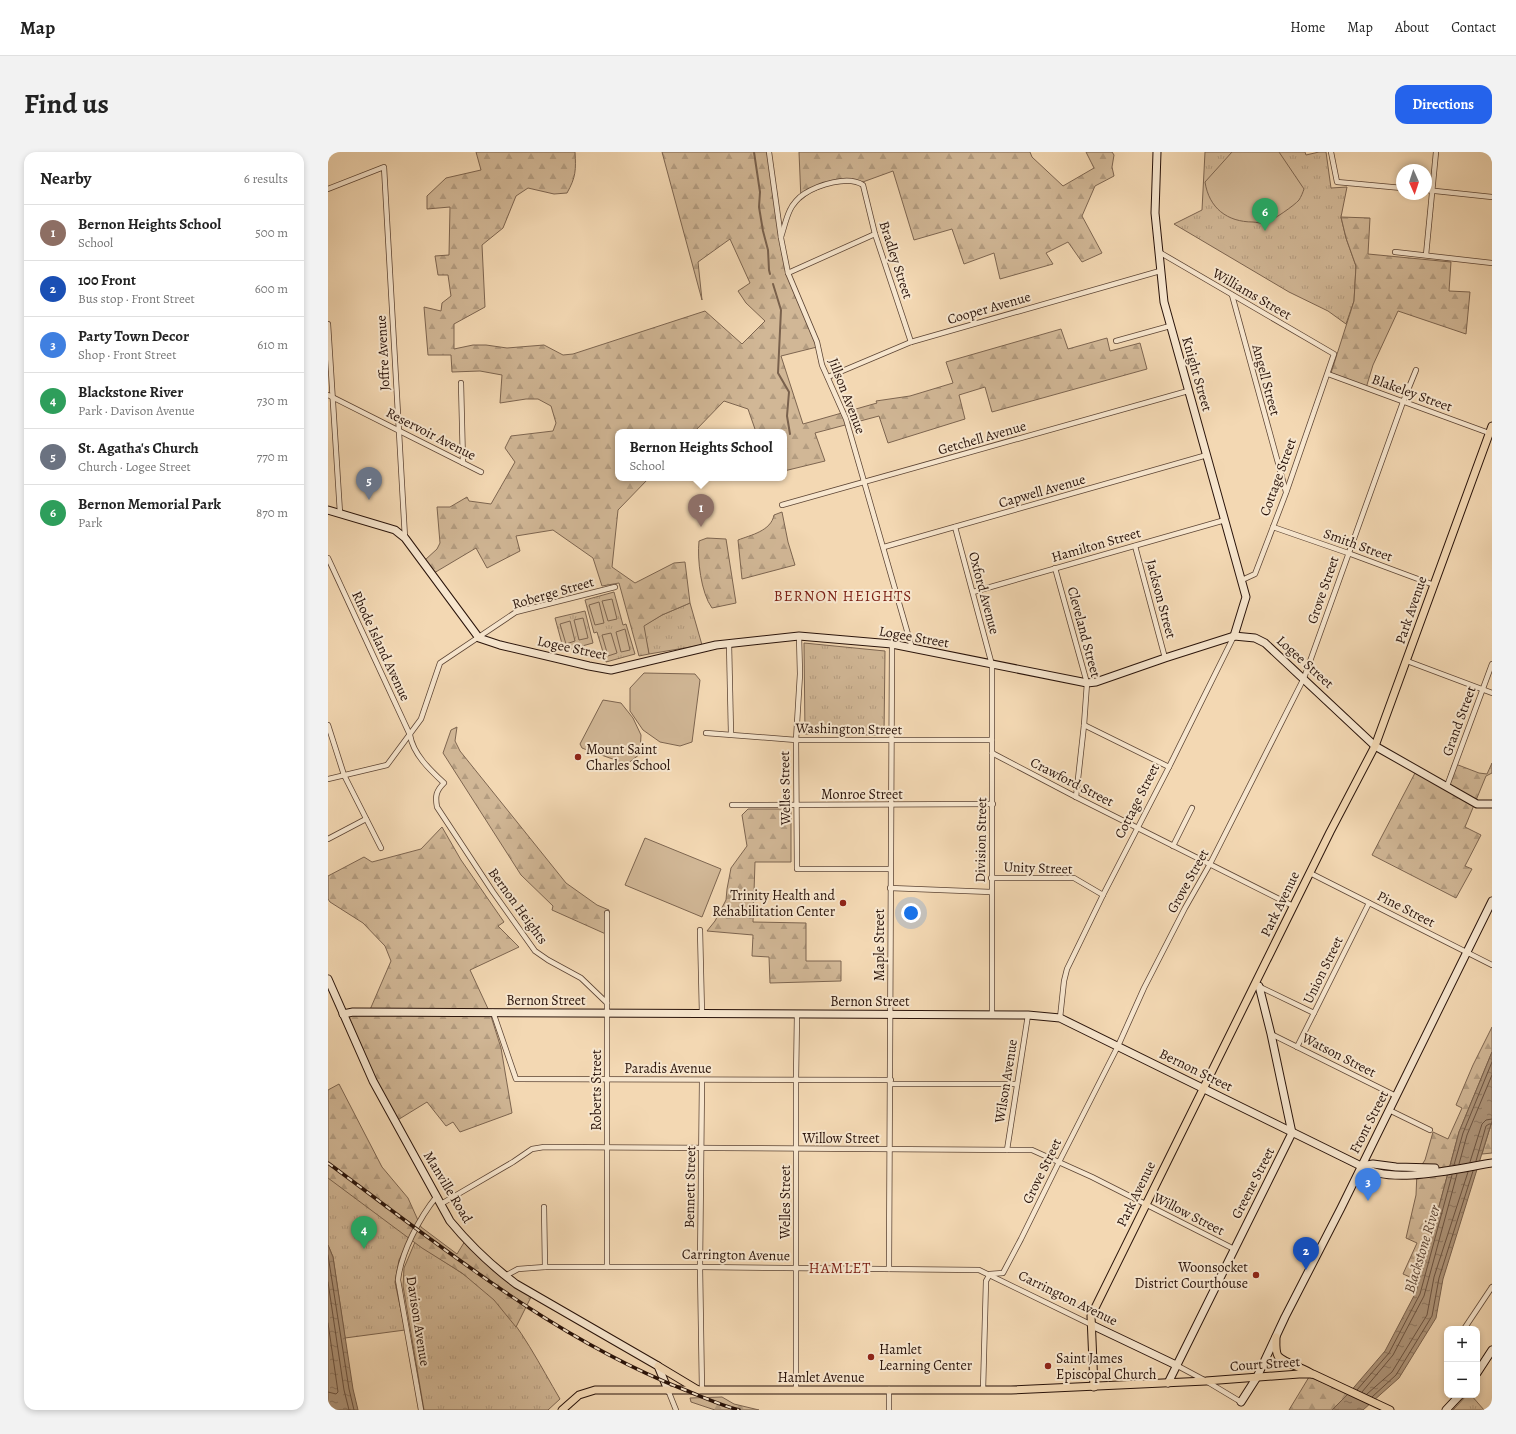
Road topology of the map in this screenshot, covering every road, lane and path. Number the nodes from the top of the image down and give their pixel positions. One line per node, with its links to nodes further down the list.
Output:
1 (770, 152): 10 (street, Jillson Avenue)
2 (1157, 152): 11 (street, Knight Street)
3 (1331, 152): 5 (street)
4 (1436, 152): 7 (street)
5 (1396, 187)
6 (328, 190): 31 (street, Joffre Avenue)
7 (1433, 190): 8 (street); 13 (street)
8 (1492, 197)
9 (875, 234): 10 (street, Bradley Street); 16 (street); 21 (street, Bradley Street)
10 (781, 238): 16 (street, Jillson Avenue)
11 (1159, 252): 15 (street, Knight Street); 17 (street, Williams Street)
12 (1395, 252): 13 (street)
13 (1426, 255): 14 (street)
14 (1492, 263)
15 (1160, 271): 19 (street, Knight Street); 21 (street, Cooper Avenue)
16 (788, 273): 25 (street, Jillson Avenue)
17 (1232, 295): 22 (street, Williams Street); 36 (street, Angell Street)
18 (328, 324): 28 (street)
19 (1170, 326): 20 (street); 27 (street, Knight Street)
20 (1116, 341)
21 (911, 342): 25 (street, Cooper Avenue)
22 (1334, 354): 24 (street, Cottage Street)
23 (1416, 370): 29 (street, Grove Street)
24 (1328, 374): 29 (street, Blakeley Street); 36 (street, Cottage Street)
25 (828, 377): 35 (street, Jillson Avenue)
26 (461, 382): 33 (street)
27 (1188, 391): 32 (street, Knight Street); 35 (street, Getchell Avenue)
28 (330, 396): 31 (street, Reservoir Avenue); 39 (street)
29 (1403, 402): 30 (street, Blakeley Street); 46 (street, Grove Street)
30 (1491, 429): 50 (main road, Park Avenue)
31 (398, 430): 33 (street, Reservoir Avenue); 43 (street, Joffre Avenue)
32 (1207, 455): 40 (street, Knight Street); 41 (street, Capwell Avenue)
33 (463, 463): 34 (street, Reservoir Avenue)
34 (481, 472)
35 (865, 483): 37 (street, Getchell Avenue); 45 (street, Jillson Avenue)
36 (1286, 493): 42 (street, Cottage Street)
37 (782, 505)
38 (328, 510): 39 (street)
39 (340, 513): 43 (street)
40 (1224, 520): 44 (street, Hamilton Street); 49 (street, Knight Street)
41 (955, 527): 45 (street, Capwell Avenue); 52 (street, Oxford Avenue)
42 (1274, 527): 46 (street, Smith Street); 49 (street, Cottage Street)
43 (405, 538): 56 (street)
44 (1136, 546): 48 (street, Hamilton Street); 60 (street, Jackson Street)
45 (884, 547): 59 (street, Jillson Avenue)
46 (1348, 553): 50 (street, Smith Street); 64 (street, Grove Street)
47 (328, 558): 72 (street, Rhode Island Avenue)
48 (1056, 568): 52 (street, Hamilton Street); 65 (street, Cleveland Street)
49 (1242, 580): 53 (street, Knight Street)
50 (1434, 585): 61 (main road, Park Avenue)
51 (615, 586): 56 (street, Roberge Street)
52 (973, 592): 63 (street, Oxford Avenue)
53 (1246, 597): 55 (street, Cottage Street)
54 (799, 636): 57 (street, Logee Street); 58 (street, Logee Street); 73 (street, Welles Street)
55 (1234, 636): 60 (street, Logee Street); 64 (street, Logee Street); 78 (street, Cottage Street)
56 (479, 638): 57 (street, Logee Street); 72 (street, Roberge Street)
57 (729, 643): 71 (street)
58 (892, 644): 59 (street, Logee Street); 74 (street, Maple Street)
59 (912, 648): 63 (street, Logee Street)
60 (1165, 658): 65 (street, Logee Street)
61 (1407, 661): 66 (street); 76 (main road, Park Avenue)
62 (1492, 664): 66 (street, Grand Street)
63 (992, 665): 65 (street, Logee Street); 75 (street, Division Street)
64 (1304, 678): 76 (street, Logee Street); 95 (street, Grove Street)
65 (1087, 683): 69 (street, Cleveland Street)
66 (1483, 689): 67 (street); 81 (street, Grand Street)
67 (1492, 693)
68 (328, 725): 79 (street)
69 (1084, 725): 78 (street); 82 (street, Cleveland Street)
70 (706, 733): 71 (street, Washington Street)
71 (730, 734): 73 (street, Washington Street)
72 (410, 735): 79 (street, Roberge Street); 83 (street, Rhode Island Avenue)
73 (796, 740): 74 (street, Washington Street); 88 (street, Welles Street)
74 (891, 740): 75 (street, Washington Street); 87 (street, Maple Street)
75 (992, 740): 77 (street, Division Street)
76 (1376, 746): 81 (street, Logee Street); 97 (main road, Park Avenue)
77 (992, 753): 82 (street, Crawford Street); 84 (street, Division Street)
78 (1169, 768): 91 (street, Cottage Street)
79 (344, 775): 80 (street, Roberge Street); 90 (street)
80 (328, 779)
81 (1447, 786): 85 (street, Logee Street)
82 (1076, 797): 91 (street, Crawford Street)
83 (436, 799): 111 (street, Bernon Heights)
84 (993, 804): 87 (street, Monroe Street); 98 (street, Division Street)
85 (1492, 804)
86 (732, 805): 88 (street, Monroe Street)
87 (891, 805): 88 (street, Monroe Street); 96 (street, Maple Street)
88 (797, 806): 96 (street, Welles Street)
89 (1192, 808): 93 (street)
90 (366, 819): 92 (street); 94 (street)
91 (1138, 828): 93 (street, Crawford Street); 101 (street, Cottage Street)
92 (328, 839)
93 (1173, 846): 95 (street, Crawford Street)
94 (381, 848)
95 (1210, 864): 104 (street, Crawford Street); 123 (street, Grove Street)
96 (890, 869): 99 (street, Maple Street)
97 (1310, 873): 103 (street, Pine Street); 104 (main road, Park Avenue)
98 (991, 878): 100 (street, Division Street); 101 (street, Unity Street)
99 (890, 888): 100 (street); 118 (street, Maple Street)
100 (991, 892): 119 (street, Division Street)
101 (1103, 895): 121 (street, Cottage Street)
102 (1492, 901): 107 (street, Front Street)
103 (1368, 903): 107 (street, Pine Street); 114 (street, Union Street)
104 (1293, 906): 110 (main road, Park Avenue)
105 (607, 913): 111 (street, Roberts Street)
106 (700, 930): 116 (street)
107 (1467, 952): 108 (street, Pine Street); 131 (street, Front Street)
108 (1492, 965)
109 (328, 979): 115 (street, Manville Road)
110 (1257, 985): 114 (street); 122 (street); 130 (main road, Park Avenue)
111 (607, 1003): 113 (street, Roberts Street)
112 (493, 1012): 113 (street, Bernon Street); 115 (street, Bernon Street); 125 (street, Paradis Avenue)
113 (607, 1013): 116 (street, Bernon Street); 125 (street, Roberts Street)
114 (1314, 1013): 124 (street, Union Street)
115 (344, 1014): 143 (street, Manville Road)
116 (702, 1014): 117 (street, Bernon Street)
117 (797, 1014): 118 (street, Bernon Street); 126 (street, Welles Street)
118 (890, 1014): 119 (street, Bernon Street); 128 (street, Maple Street)
119 (992, 1015): 120 (street, Bernon Street)
120 (1028, 1015): 121 (street, Bernon Street); 129 (street, Wilson Avenue)
121 (1060, 1018): 123 (street, Bernon Street)
122 (1271, 1034): 124 (street, Watson Street); 134 (street)
123 (1118, 1046): 130 (street, Bernon Street); 140 (street, Grove Street)
124 (1298, 1047): 131 (street, Watson Street)
125 (607, 1079): 127 (street, Paradis Avenue); 135 (street, Roberts Street)
126 (796, 1079): 127 (street, Paradis Avenue); 128 (street, Paradis Avenue); 137 (street, Welles Street)
127 (702, 1080): 136 (street, Bennett Street)
128 (891, 1082): 129 (street, Paradis Avenue); 138 (street, Maple Street)
129 (1016, 1084): 139 (street, Wilson Avenue)
130 (1203, 1088): 134 (street, Bernon Street); 145 (main road, Park Avenue)
131 (1396, 1096): 132 (street, Front Street)
132 (1389, 1110): 133 (street); 142 (street, Front Street)
133 (1430, 1130)
134 (1292, 1133): 142 (street, Bernon Street); 147 (street, Greene Street)
135 (607, 1148): 136 (street, Willow Street); 144 (street, Willow Street); 149 (street, Roberts Street)
136 (701, 1148): 137 (street, Willow Street); 150 (street, Bennett Street)
137 (796, 1149): 138 (street, Willow Street); 151 (street, Welles Street)
138 (890, 1149): 139 (street, Willow Street); 152 (street, Maple Street)
139 (1007, 1150): 140 (street, Willow Street)
140 (1059, 1162): 145 (street, Willow Street); 153 (street, Grove Street)
141 (1490, 1163): 142 (street, Bernon Street)
142 (1361, 1166): 158 (street, Front Street)
143 (437, 1196): 144 (street, Manville Road); 175 (street, Davison Avenue)
144 (441, 1204): 154 (street, Manville Road)
145 (1146, 1204): 147 (street, Willow Street); 156 (main road, Park Avenue)
146 (544, 1207): 148 (street)
147 (1234, 1248): 160 (street, Greene Street)
148 (544, 1267): 149 (street, Carrington Avenue); 154 (street, Carrington Avenue)
149 (607, 1267): 150 (street, Carrington Avenue)
150 (700, 1267): 151 (street, Carrington Avenue); 170 (street, Bennett Street)
151 (796, 1269): 152 (street, Carrington Avenue); 171 (street, Welles Street)
152 (889, 1269): 153 (street, Carrington Avenue)
153 (990, 1274): 156 (street, Carrington Avenue); 172 (street)
154 (505, 1276): 161 (street, Manville Road)
155 (1492, 1287): 157 (street)
156 (1092, 1325): 160 (street, Carrington Avenue); 167 (main road, Park Avenue)
157 (1466, 1326)
158 (1276, 1337): 163 (main road); 164 (street, Front Street)
159 (1492, 1350): 162 (street)
160 (1176, 1365): 165 (street, Carrington Avenue); 166 (street, Greene Street)
161 (658, 1366): 169 (street); 170 (main road)
162 (1480, 1368)
163 (1314, 1375): 164 (main road, Court Street); 179 (main road, Court Street)
164 (1257, 1377): 165 (main road, Court Street); 174 (street, Front Street)
165 (1206, 1381): 166 (main road, Hamlet Avenue); 174 (street, Front Street)
166 (1168, 1382): 167 (main road, Hamlet Avenue)
167 (1094, 1387): 172 (main road, Hamlet Avenue)
168 (889, 1389): 171 (main road, Hamlet Avenue); 172 (main road, Hamlet Avenue); 178 (street)
169 (668, 1390): 170 (main road, Hamlet Avenue); 176 (main road, Hamlet Avenue); 177 (street)
170 (700, 1390): 171 (main road, Hamlet Avenue)
171 (796, 1390)
172 (983, 1390)
173 (1457, 1398): 180 (street)
174 (1241, 1402)
175 (421, 1410)
176 (562, 1410)
177 (676, 1410)
178 (889, 1410)
179 (1390, 1410)
180 (1446, 1410)

